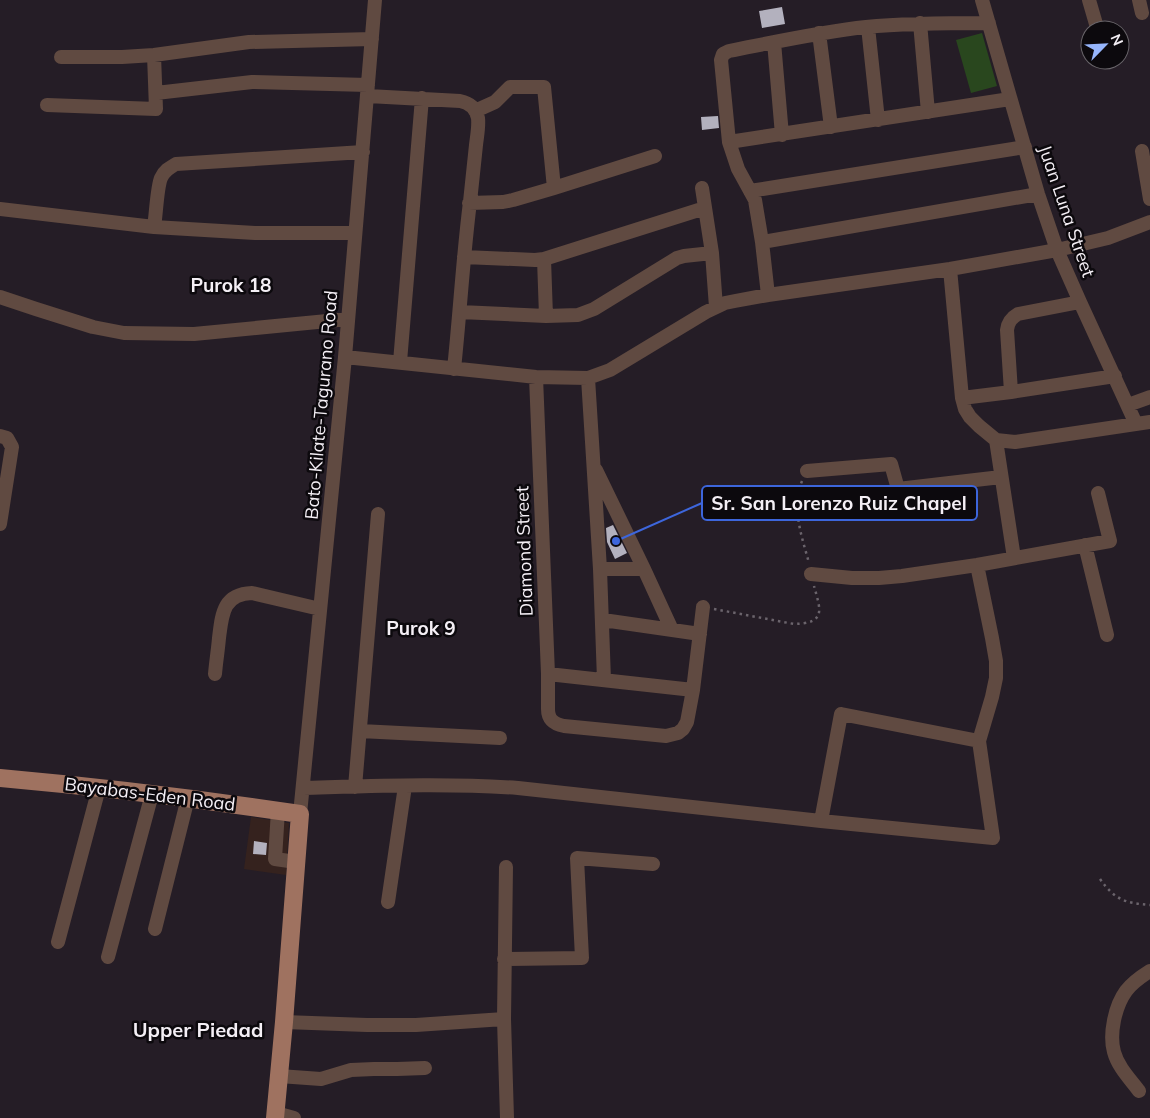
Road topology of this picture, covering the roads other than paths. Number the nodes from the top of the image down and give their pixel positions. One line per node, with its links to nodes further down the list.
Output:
1 (375, 0): 9 (street, Bato-Kilate-Tagurano Road)
2 (1089, 0): 4 (street)
3 (983, 2): 6 (street, Juan Luna Street)
4 (1095, 20)
5 (920, 23): 6 (street); 7 (street); 19 (street)
6 (989, 23): 16 (street, Juan Luna Street)
7 (868, 27): 8 (street); 20 (street)
8 (820, 33): 10 (street); 21 (street)
9 (372, 39): 11 (street); 13 (street, Bato-Kilate-Tagurano Road)
10 (774, 42): 22 (street); 23 (street)
11 (154, 55): 12 (street); 14 (street)
12 (61, 57)
13 (368, 90): 14 (street); 15 (street); 26 (street, Bato-Kilate-Tagurano Road)
14 (156, 93): 17 (street)
15 (422, 98): 18 (street); 53 (street)
16 (1010, 99): 19 (street); 24 (street, Juan Luna Street)
17 (47, 105)
18 (475, 110): 28 (street); 33 (street)
19 (928, 112): 20 (street)
20 (878, 120): 21 (street)
21 (831, 127): 22 (street)
22 (782, 135): 23 (street)
23 (729, 142): 30 (street)
24 (1025, 147): 30 (street); 31 (street, Juan Luna Street)
25 (1142, 151): 32 (street)
26 (363, 152): 37 (street); 38 (street, Bato-Kilate-Tagurano Road)
27 (655, 156): 28 (street)
28 (554, 188): 33 (street)
29 (702, 188): 34 (street)
30 (750, 191): 39 (street)
31 (1038, 194): 39 (street); 40 (street, Juan Luna Street)
32 (1150, 198)
33 (469, 203): 42 (street)
34 (705, 208): 41 (street); 43 (street)
35 (0, 209): 37 (street)
36 (1150, 222): 40 (street)
37 (154, 227): 38 (street)
38 (356, 233): 51 (street, Bato-Kilate-Tagurano Road)
39 (762, 242): 45 (street)
40 (1057, 250): 44 (street); 47 (street, Juan Luna Street)
41 (712, 253): 48 (street); 50 (street)
42 (464, 257): 43 (street); 49 (street)
43 (544, 259): 50 (street)
44 (950, 269): 45 (street); 60 (street)
45 (768, 295): 48 (street)
46 (0, 297): 51 (street)
47 (1080, 302): 56 (street, Juan Luna Street); 58 (street)
48 (716, 307): 57 (street)
49 (460, 312): 50 (street); 54 (street)
50 (546, 316)
51 (348, 320): 52 (street, Bato-Kilate-Tagurano Road)
52 (345, 357): 53 (street); 78 (street, Bato-Kilate-Tagurano Road)
53 (400, 362): 54 (street)
54 (454, 369): 55 (street)
55 (536, 376): 57 (street); 84 (street, Diamond Street)
56 (1115, 376): 58 (street); 61 (street, Juan Luna Street)
57 (588, 378): 65 (street)
58 (1011, 392): 60 (street)
59 (1150, 397): 61 (street)
60 (962, 398): 64 (street)
61 (1128, 406): 62 (street, Juan Luna Street)
62 (1143, 423): 64 (street)
63 (0, 436): 70 (street)
64 (996, 440): 67 (street)
65 (593, 462): 74 (street); 75 (street)
66 (807, 471): 67 (street)
67 (1001, 477): 72 (street)
68 (1098, 493): 71 (street)
69 (378, 514): 87 (street)
70 (0, 524)
71 (1085, 545): 72 (street); 82 (street)
72 (1014, 558): 73 (street)
73 (977, 565): 76 (street); 89 (street)
74 (600, 569): 75 (street); 79 (street)
75 (644, 569): 80 (street)
76 (811, 574)
77 (703, 607): 81 (street)
78 (320, 608): 83 (street); 94 (street, Bato-Kilate-Tagurano Road)
79 (603, 620): 80 (street); 85 (street)
80 (672, 630): 81 (street)
81 (700, 634): 86 (street)
82 (1107, 635)
83 (215, 674)
84 (548, 674): 85 (street); 86 (street, Diamond Street)
85 (604, 680): 86 (street)
86 (693, 690)
87 (360, 731): 88 (street); 92 (street)
88 (500, 738)
89 (979, 741): 99 (street); 99 (street)
90 (0, 778): 93 (main road, Bayabas-Eden Road)
91 (405, 786): 92 (street); 99 (street); 103 (street)
92 (355, 787): 94 (street)
93 (99, 788): 95 (main road, Bayabas-Eden Road); 105 (street)
94 (303, 788): 98 (street, Bato-Kilate-Tagurano Road)
95 (152, 794): 96 (main road, Bayabas-Eden Road); 106 (street)
96 (188, 798): 97 (main road, Bayabas-Eden Road); 104 (street)
97 (278, 810): 98 (main road, Bayabas-Eden Road); 100 (street)
98 (300, 814): 100 (main road)
99 (821, 821)
100 (296, 862): 110 (main road)
101 (653, 864): 107 (street)
102 (506, 867): 107 (street)
103 (388, 902)
104 (155, 930)
105 (58, 942)
106 (108, 957)
107 (504, 959): 109 (street)
108 (1150, 971): 113 (street)
109 (504, 1019): 110 (street); 116 (street)
110 (284, 1022): 112 (main road)
111 (425, 1068): 112 (street)
112 (279, 1076): 114 (main road)
113 (1139, 1091)
114 (276, 1116): 115 (street)
115 (294, 1118)
116 (507, 1118)

